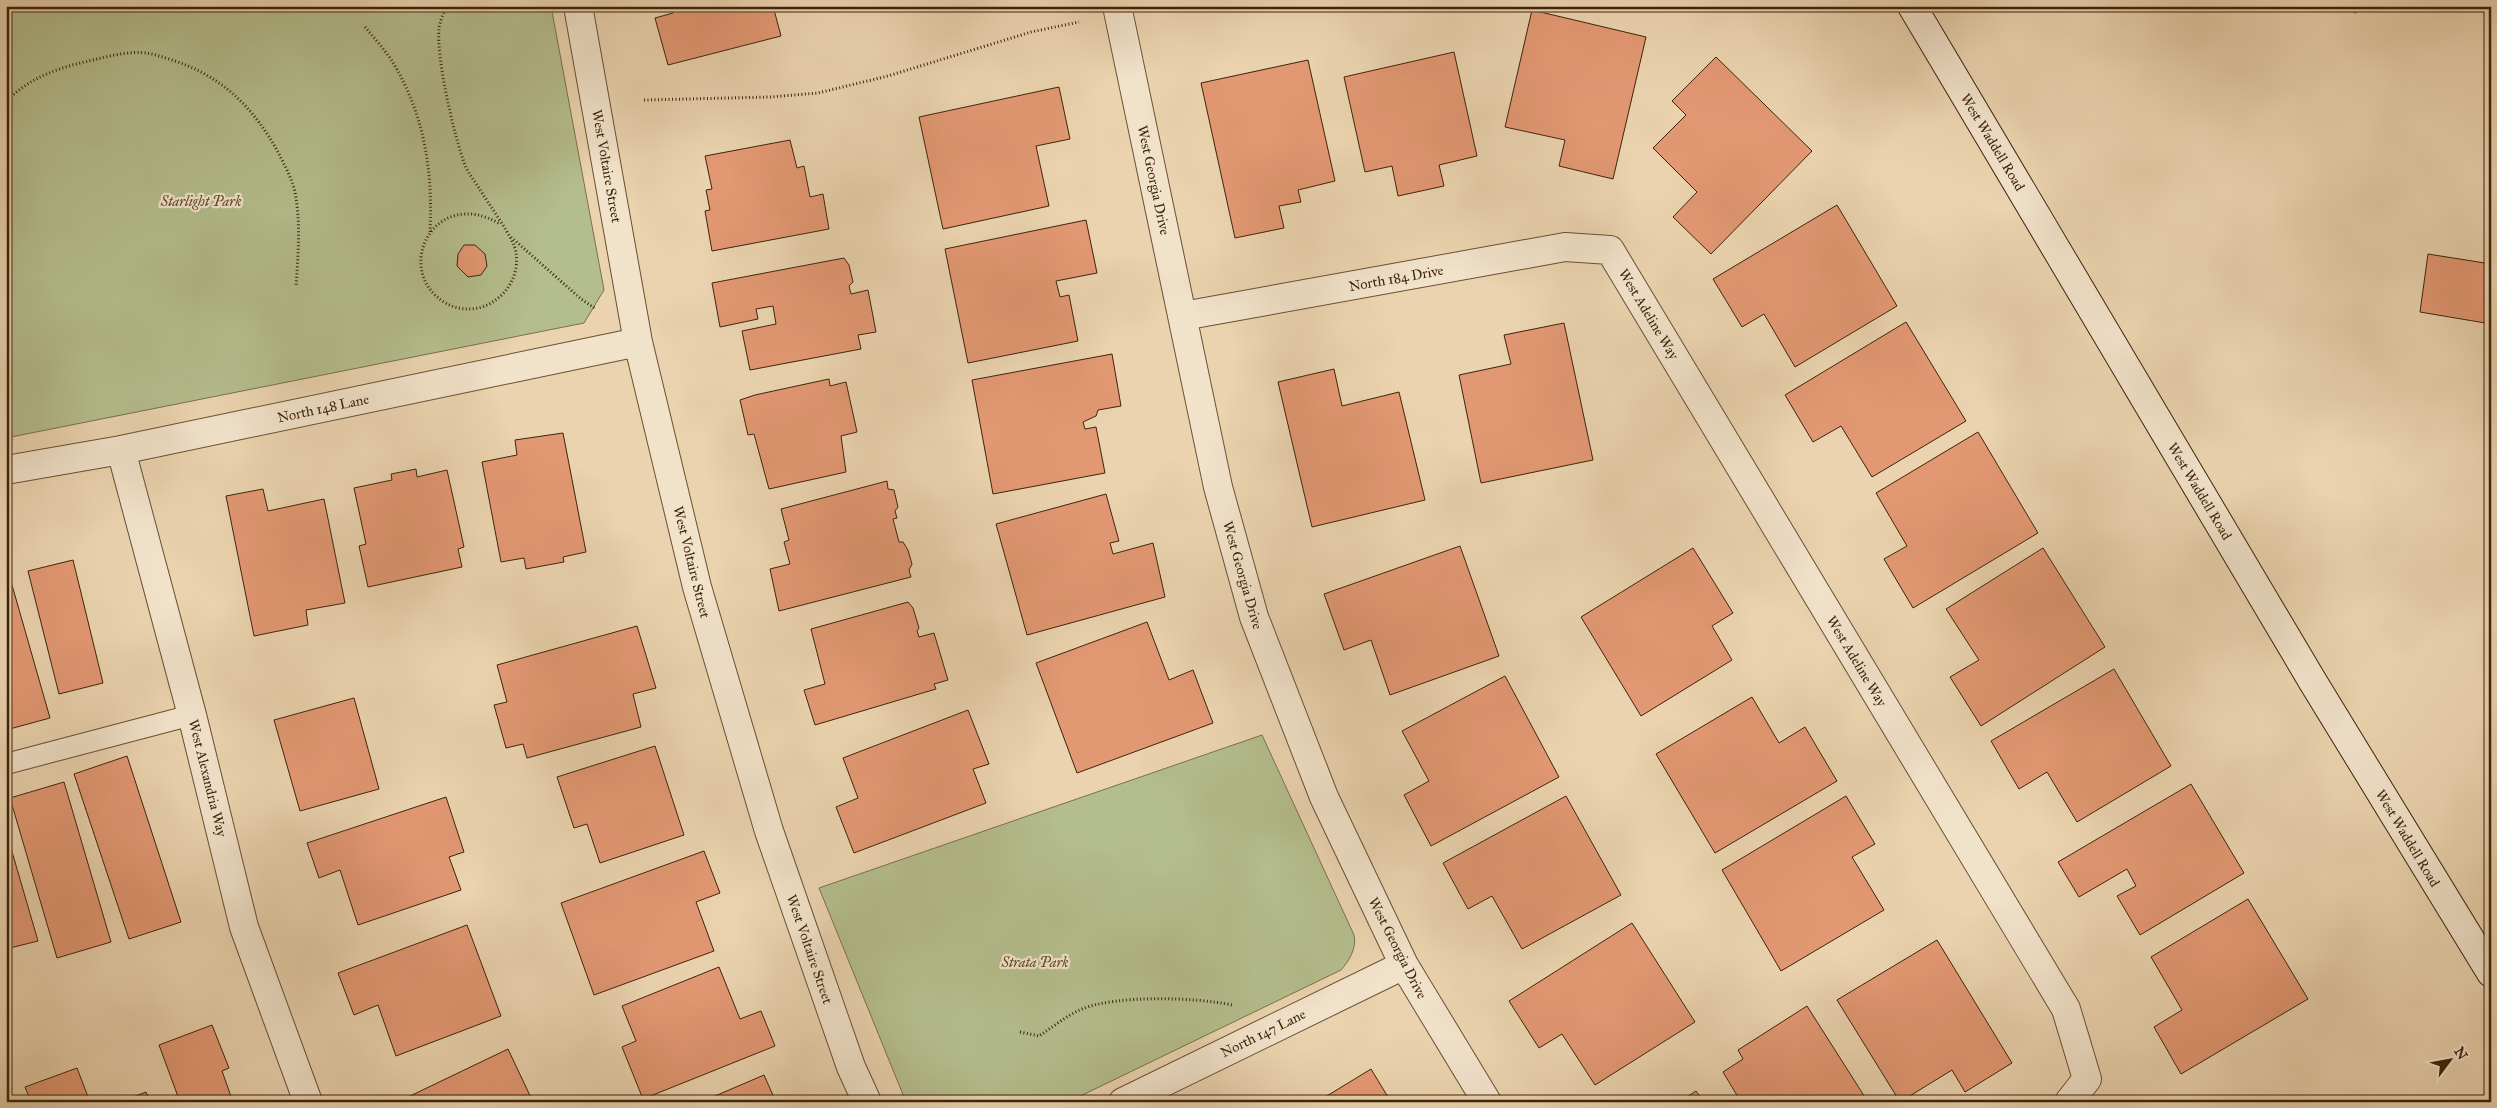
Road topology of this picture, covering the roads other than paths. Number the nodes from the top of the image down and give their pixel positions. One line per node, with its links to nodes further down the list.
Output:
1 (578, 6): 6 (street, West Voltaire Street)
2 (1118, 6): 5 (street, West Georgia Drive)
3 (1912, 6): 12 (street, West Waddell Road)
4 (1610, 250): 5 (street, North 184 Drive); 17 (street, West Adeline Way)
5 (1183, 316): 11 (street, West Georgia Drive)
6 (638, 342): 7 (street, North 148 Lane); 14 (street, West Voltaire Street)
7 (121, 450): 8 (street, North 148 Lane); 9 (street, West Alexandria Way)
8 (6, 470)
9 (192, 715): 10 (lane); 13 (street, West Alexandria Way)
10 (6, 764)
11 (1404, 965): 15 (street, North 147 Lane); 16 (street, West Georgia Drive)
12 (2491, 973)
13 (308, 1102)
14 (867, 1102)
15 (1123, 1102)
16 (1486, 1102)
17 (2069, 1102)

